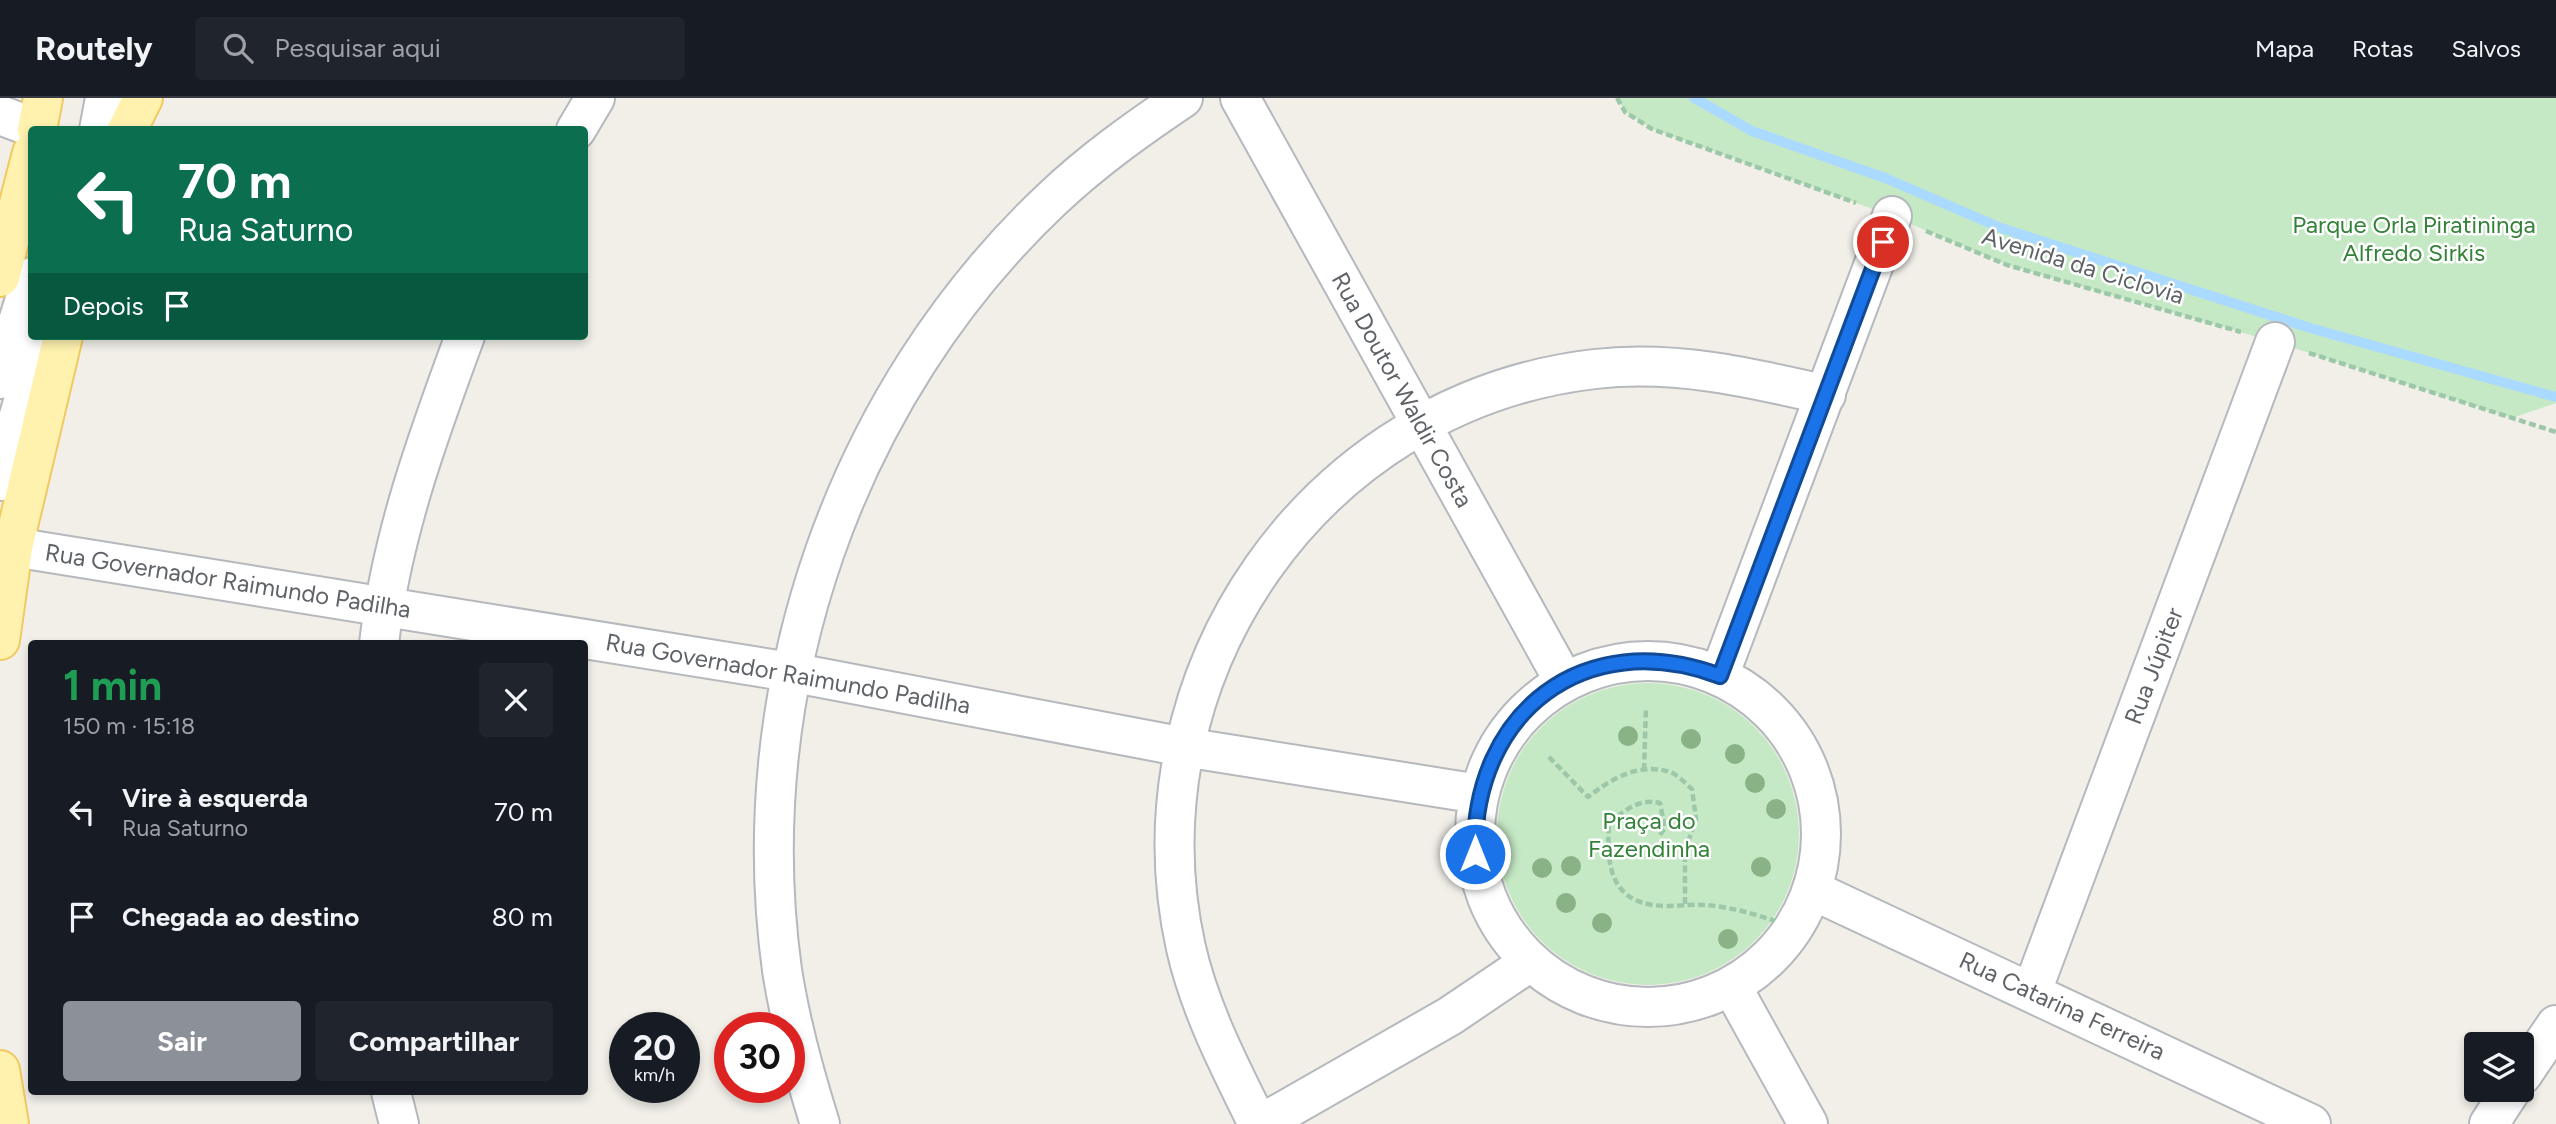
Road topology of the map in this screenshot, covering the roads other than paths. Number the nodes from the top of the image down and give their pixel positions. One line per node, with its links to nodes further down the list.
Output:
1 (43, 98): 8 (main road)
2 (79, 98): 9 (street)
3 (595, 98): 10 (street)
4 (1182, 98): 27 (street)
5 (1240, 98): 21 (street, Rua Doutor Waldir Costa)
6 (0, 115): 7 (street)
7 (29, 126)
8 (38, 126)
9 (74, 126)
10 (578, 126)
11 (28, 168): 13 (main road)
12 (1892, 216): 20 (street)
13 (0, 277)
14 (28, 290): 19 (street)
15 (41, 340): 22 (street)
16 (62, 340): 23 (main road)
17 (464, 340): 24 (street)
18 (2276, 342): 35 (street, Rua Júpiter)
19 (0, 379)
20 (1826, 395): 21 (street); 28 (street)
21 (1421, 425): 29 (street, Rua Doutor Waldir Costa); 30 (street)
22 (0, 481)
23 (13, 547): 24 (street, Rua Governador Raimundo Padilha); 25 (main road)
24 (384, 606): 26 (street); 27 (street, Rua Governador Raimundo Padilha)
25 (0, 640)
26 (380, 640)
27 (790, 672): 30 (street, Rua Governador Raimundo Padilha); 43 (street)
28 (1720, 676): 29 (street); 32 (street)
29 (1564, 681): 31 (street)
30 (1184, 747): 31 (street, Rua Governador Raimundo Padilha); 44 (street)
31 (1479, 794): 33 (street)
32 (1812, 890): 34 (street); 35 (street, Rua Catarina Ferreira)
33 (1530, 962): 34 (street); 44 (street)
34 (1732, 987): 45 (street)
35 (2032, 991): 46 (street, Rua Catarina Ferreira)
36 (2556, 1024): 37 (street)
37 (2534, 1057)
38 (0, 1070): 41 (main road)
39 (392, 1095): 42 (street)
40 (2503, 1102): 47 (street)
41 (9, 1124)
42 (399, 1124)
43 (820, 1124)
44 (1259, 1124)
45 (1808, 1124)
46 (2311, 1124)
47 (2489, 1124)

